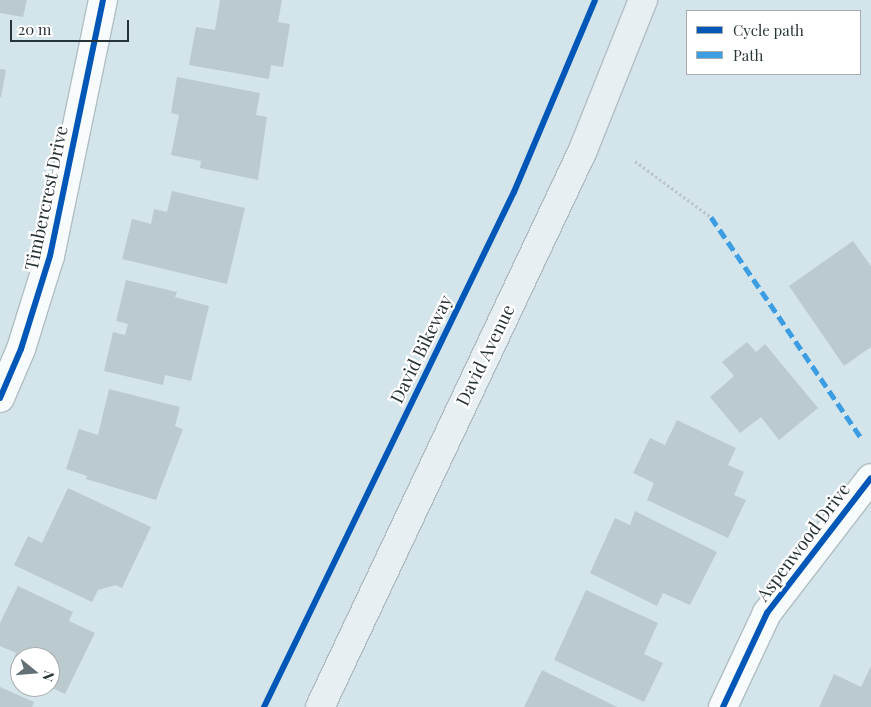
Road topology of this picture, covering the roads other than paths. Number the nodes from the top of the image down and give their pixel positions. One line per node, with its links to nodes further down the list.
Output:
1 (103, 0): 3 (street, Timbercrest Drive)
2 (642, 0): 5 (main road, David Avenue)
3 (0, 398)
4 (871, 478): 6 (street, Aspenwood Drive)
5 (320, 707)
6 (723, 707)

